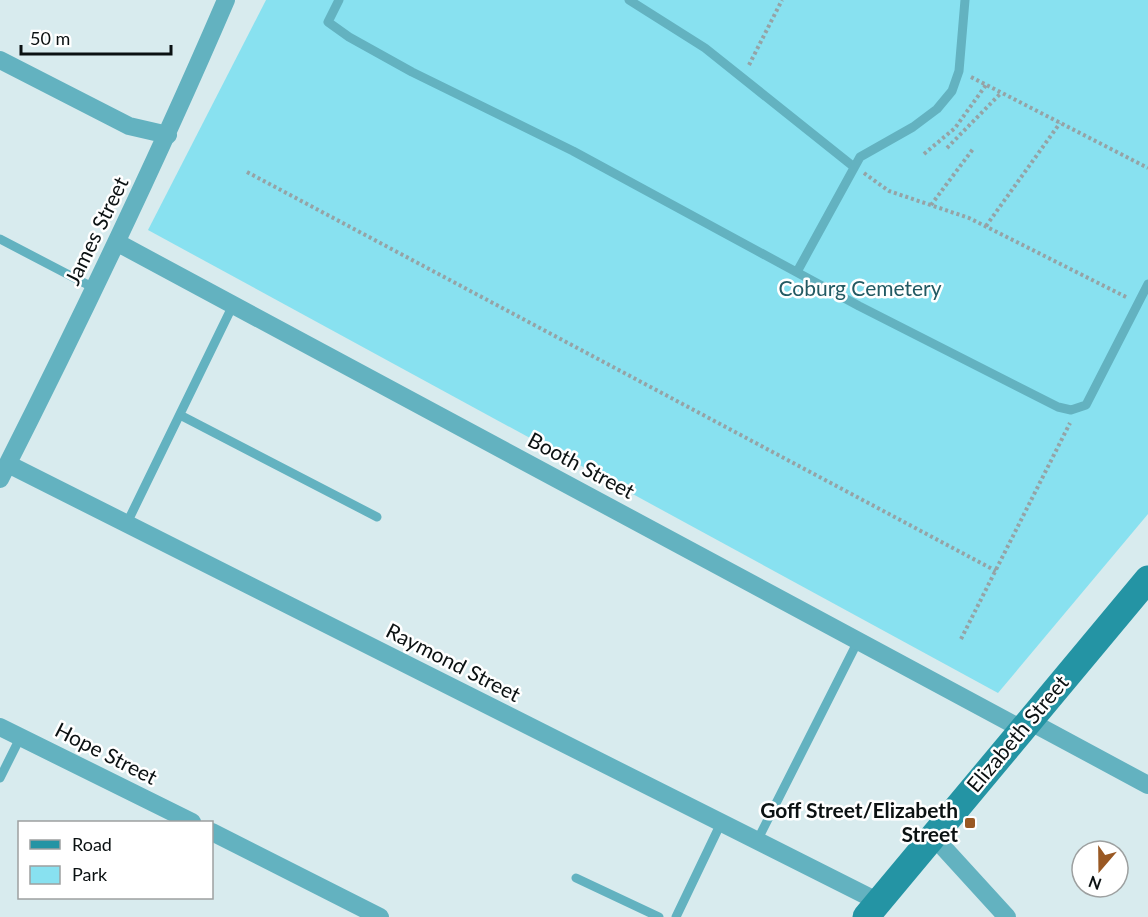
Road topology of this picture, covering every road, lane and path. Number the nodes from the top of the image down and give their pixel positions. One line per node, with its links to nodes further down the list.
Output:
1 (226, 0): 12 (street, James Street)
2 (339, 0): 23 (lane)
3 (629, 0): 8 (lane)
4 (782, 0): 8 (path)
5 (965, 0): 7 (lane)
6 (0, 60): 12 (street)
7 (959, 72): 9 (path); 16 (lane)
8 (742, 79): 16 (lane)
9 (986, 85): 10 (path); 15 (path)
10 (1001, 93): 11 (path); 13 (path)
11 (1060, 123): 17 (path); 20 (path)
12 (168, 135): 22 (street, James Street)
13 (947, 148)
14 (973, 149): 19 (path)
15 (924, 154)
16 (854, 166): 19 (path); 23 (lane)
17 (1148, 168)
18 (246, 171): 33 (path)
19 (931, 205): 20 (path)
20 (986, 226): 26 (path)
21 (0, 239): 25 (lane)
22 (118, 243): 25 (street, James Street); 27 (street, Booth Street)
23 (798, 270): 28 (lane)
24 (1148, 284): 26 (lane)
25 (94, 288): 30 (street, James Street)
26 (1138, 303): 28 (lane)
27 (233, 305): 29 (lane); 36 (street, Booth Street)
28 (1077, 409): 33 (path)
29 (180, 415): 31 (lane); 32 (lane)
30 (4, 472): 32 (street, Raymond Street)
31 (377, 517)
32 (126, 525): 43 (street, Raymond Street)
33 (996, 571): 35 (path)
34 (1148, 579): 37 (main road, Elizabeth Street)
35 (961, 639)
36 (858, 641): 37 (street, Booth Street); 46 (lane)
37 (1026, 725): 41 (street, Booth Street); 45 (main road, Elizabeth Street)
38 (0, 727): 39 (street, Hope Street)
39 (21, 736): 40 (lane); 42 (street, Hope Street)
40 (0, 778)
41 (1148, 785)
42 (190, 821)
43 (721, 823): 46 (street, Raymond Street); 51 (lane)
44 (213, 833): 49 (street)
45 (933, 836): 48 (main road, Elizabeth Street); 52 (street)
46 (757, 841): 48 (street, Raymond Street)
47 (576, 878): 50 (lane)
48 (872, 909)
49 (380, 917)
50 (658, 917)
51 (676, 917)
52 (1007, 917)

